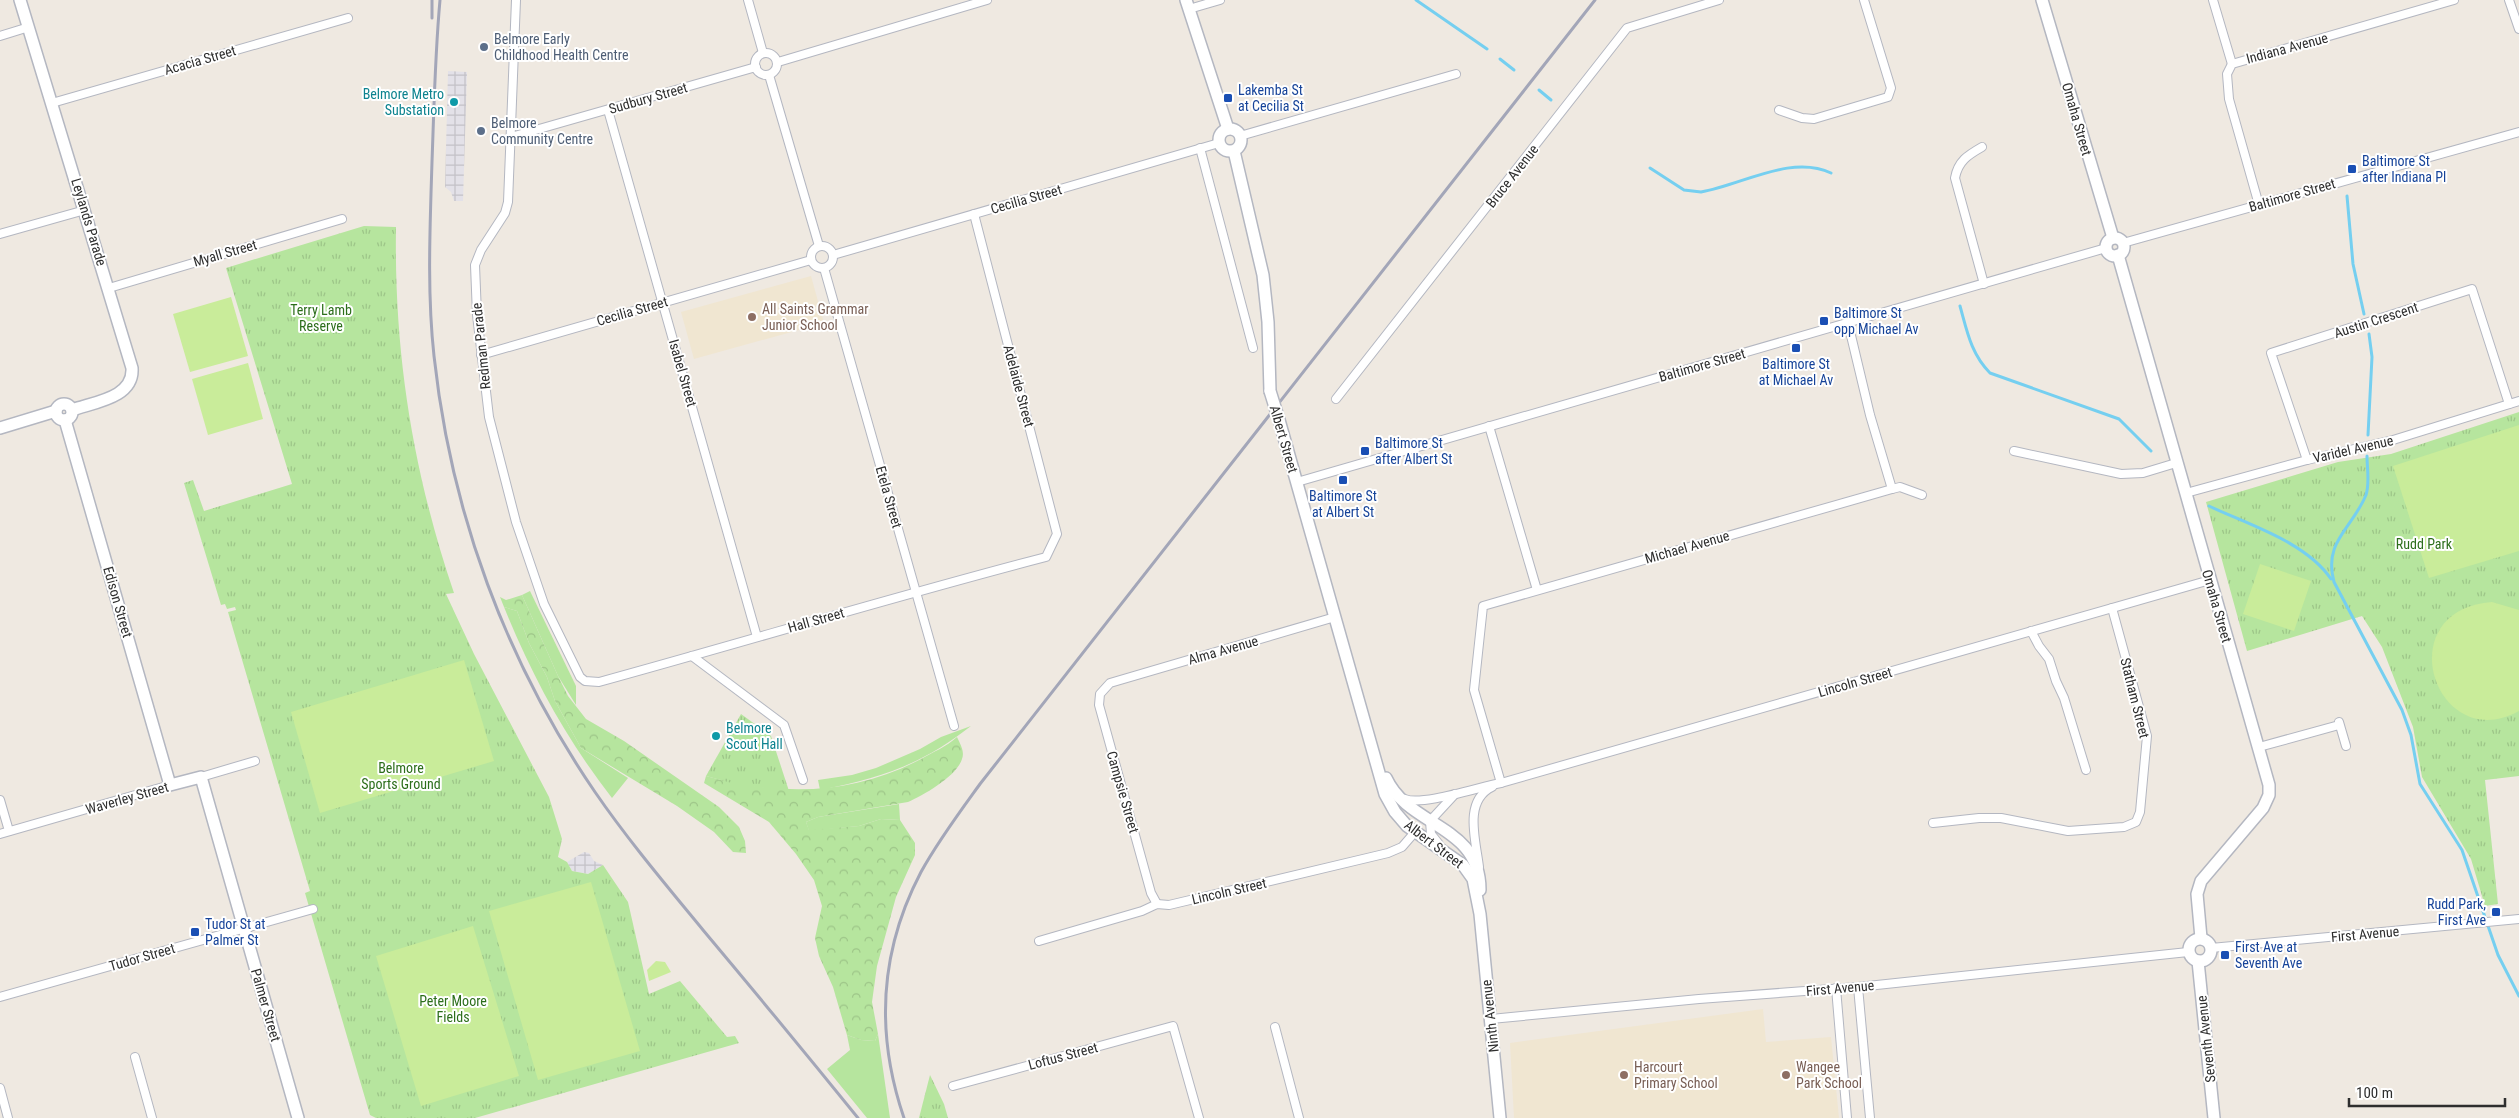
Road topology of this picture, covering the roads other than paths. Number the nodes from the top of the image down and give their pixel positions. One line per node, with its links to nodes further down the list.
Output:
1 (20, 0): 14 (main road, Leylands Parade)
2 (516, 0): 29 (street, Redman Parade)
3 (748, 0): 17 (street)
4 (987, 0): 18 (street)
5 (1220, 0): 12 (street)
6 (1719, 0): 52 (street, Bruce Avenue)
7 (1864, 0): 25 (street)
8 (2042, 0): 39 (main road, Omaha Street)
9 (2213, 0): 19 (street)
10 (2454, 0): 19 (street, Indiana Avenue)
11 (2509, 0): 15 (street)
12 (1188, 5): 26 (main road)
13 (348, 18): 23 (street, Acacia Street)
14 (29, 27): 16 (street); 23 (main road, Leylands Parade)
15 (2519, 30)
16 (0, 36)
17 (763, 53): 18 (street); 20 (street)
18 (778, 62): 22 (street)
19 (2232, 64): 34 (street, Indiana Avenue)
20 (756, 67): 22 (street); 24 (street, Sudbury Street)
21 (1456, 74): 28 (street)
22 (768, 75): 40 (street)
23 (52, 103): 35 (main road, Leylands Parade)
24 (608, 110): 29 (street, Sudbury Street); 48 (street, Isabel Street)
25 (1779, 110)
26 (1228, 129): 28 (main road); 30 (main road)
27 (2519, 132): 34 (street, Baltimore Street)
28 (1240, 136): 33 (main road)
29 (511, 137): 51 (street, Redman Parade)
30 (1219, 143): 32 (street, Cecilia Street); 33 (main road)
31 (1982, 147): 46 (street)
32 (1200, 148): 36 (street, Cecilia Street); 50 (street)
33 (1234, 151): 63 (main road, Albert Street, bridge)
34 (2259, 205): 39 (street, Baltimore Street)
35 (85, 210): 38 (street); 47 (main road, Leylands Parade)
36 (974, 214): 42 (street, Cecilia Street); 67 (street, Adelaide Street)
37 (342, 219): 47 (street, Myall Street)
38 (0, 234)
39 (2118, 241): 41 (main road); 43 (main road)
40 (819, 246): 42 (street); 44 (street)
41 (2106, 248): 43 (main road); 46 (street, Baltimore Street)
42 (833, 255): 45 (street)
43 (2118, 255): 62 (main road, Omaha Street)
44 (811, 260): 45 (street); 48 (street, Cecilia Street)
45 (824, 268): 70 (street, Etela Street)
46 (1984, 284): 49 (street, Baltimore Street)
47 (108, 288): 55 (main road, Leylands Parade)
48 (663, 302): 51 (street, Cecilia Street); 74 (street, Isabel Street)
49 (1848, 323): 58 (street, Baltimore Street); 64 (street)
50 (1253, 348)
51 (481, 355): 76 (street, Redman Parade)
52 (1336, 399)
53 (2519, 401): 54 (street, Varidel Avenue)
54 (2509, 404): 61 (street, Varidel Avenue); 61 (street, Austin Crescent)
55 (72, 410): 56 (main road); 57 (main road)
56 (56, 411): 57 (main road); 59 (main road)
57 (65, 420): 87 (main road, Edison Street)
58 (1489, 426): 63 (street, Baltimore Street); 69 (street)
59 (0, 428)
60 (2014, 452): 62 (street)
61 (2307, 460): 65 (street, Varidel Avenue)
62 (2176, 463): 65 (main road, Omaha Street)
63 (1297, 482): 72 (main road, Albert Street)
64 (1892, 489): 66 (street, Michael Avenue); 69 (street, Michael Avenue)
65 (2186, 493): 68 (main road, Omaha Street)
66 (1922, 495)
67 (1046, 557): 70 (street, Hall Street)
68 (2210, 580): 71 (street, Lincoln Street); 81 (main road, Omaha Street)
69 (1537, 590): 86 (street, Michael Avenue)
70 (916, 591): 74 (street, Hall Street); 79 (street, Etela Street)
71 (2112, 608): 73 (street, Lincoln Street); 92 (street, Statham Street)
72 (1335, 617): 77 (street, Alma Avenue); 78 (main road, Albert Street)
73 (2031, 631): 83 (street); 86 (street, Lincoln Street)
74 (757, 636): 75 (street, Hall Street)
75 (692, 656): 76 (street, Hall Street); 85 (street)
76 (586, 681)
77 (1110, 683): 98 (street, Campsie Street)
78 (1364, 722): 88 (main road, Albert Street); 94 (main road, Albert Street)
79 (954, 726)
80 (2346, 746): 81 (street)
81 (2259, 747): 103 (main road, Omaha Street)
82 (255, 761): 84 (street, Waverley Street)
83 (2086, 770)
84 (201, 777): 87 (main road, Waverley Street); 102 (main road, Palmer Street)
85 (803, 780)
86 (1501, 783): 89 (street, Lincoln Street); 97 (street, Lincoln Street)
87 (170, 785): 93 (street, Waverley Street)
88 (1391, 789): 89 (street, Lincoln Street); 91 (main road, Albert Street)
89 (1458, 792): 91 (street, Lincoln Street)
90 (0, 800): 93 (street)
91 (1430, 820): 96 (street); 97 (main road, Albert Street)
92 (1933, 823)
93 (9, 831): 95 (street, Waverley Street)
94 (1415, 832): 96 (main road, Albert Street); 98 (street, Lincoln Street)
95 (0, 834)
96 (1454, 859): 100 (main road, Albert Street)
97 (1480, 876): 100 (main road, Albert Street)
98 (1157, 904): 104 (street, Lincoln Street)
99 (313, 910): 102 (street, Tudor Street)
100 (1480, 914): 111 (main road, Ninth Avenue)
101 (2519, 919): 105 (street, First Avenue)
102 (244, 928): 110 (street, Tudor Street); 118 (main road, Palmer Street)
103 (2201, 938): 105 (main road); 106 (main road)
104 (1040, 941)
105 (2211, 948): 107 (main road)
106 (2188, 952): 107 (main road); 108 (street, First Avenue)
107 (2198, 961): 124 (main road, Seventh Avenue)
108 (1858, 987): 109 (street, First Avenue); 123 (street)
109 (1836, 988): 111 (street, First Avenue); 122 (street)
110 (0, 997)
111 (1490, 1019): 121 (main road, Ninth Avenue)
112 (1275, 1027): 120 (street)
113 (135, 1056): 117 (street)
114 (953, 1086): 119 (street, Loftus Street)
115 (0, 1088): 116 (street)
116 (8, 1118)
117 (152, 1118)
118 (298, 1118)
119 (1199, 1118)
120 (1299, 1118)
121 (1500, 1118)
122 (1847, 1118)
123 (1870, 1118)
124 (2214, 1118)

